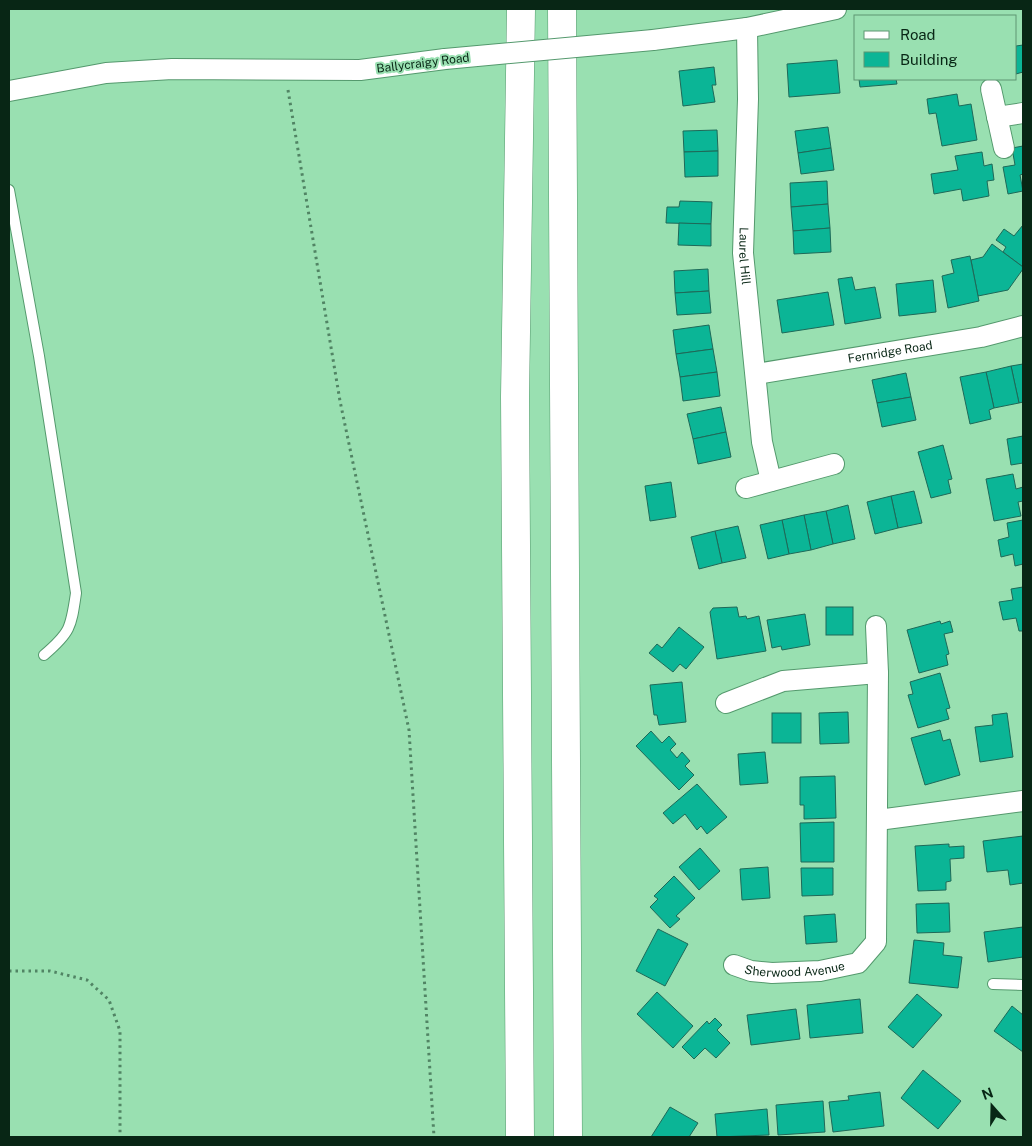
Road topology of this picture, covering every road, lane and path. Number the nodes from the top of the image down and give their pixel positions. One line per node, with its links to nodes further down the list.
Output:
1 (521, 9): 29 (highway)
2 (562, 9): 30 (highway)
3 (836, 9): 4 (street, Ballycraigy Road)
4 (747, 28): 5 (street, Ballycraigy Road, bridge); 13 (street, Laurel Hill)
5 (285, 70): 7 (street, Ballycraigy Road); 28 (path)
6 (991, 89): 9 (street)
7 (9, 91)
8 (1023, 113): 9 (street)
9 (997, 117): 10 (street)
10 (1004, 148)
11 (9, 190): 18 (lane)
12 (1023, 326): 13 (street, Fernridge Road)
13 (756, 374): 15 (street, Laurel Hill)
14 (834, 464): 15 (street)
15 (771, 481): 16 (street)
16 (746, 488)
17 (876, 626): 19 (street, Sherwood Avenue)
18 (44, 656)
19 (878, 673): 20 (street); 22 (street, Sherwood Avenue)
20 (726, 703)
21 (1023, 801): 22 (street)
22 (878, 820): 23 (street, Sherwood Avenue)
23 (734, 965)
24 (9, 971): 27 (path)
25 (993, 984): 26 (lane)
26 (1023, 985)
27 (120, 1137)
28 (434, 1137)
29 (520, 1137)
30 (568, 1137)

